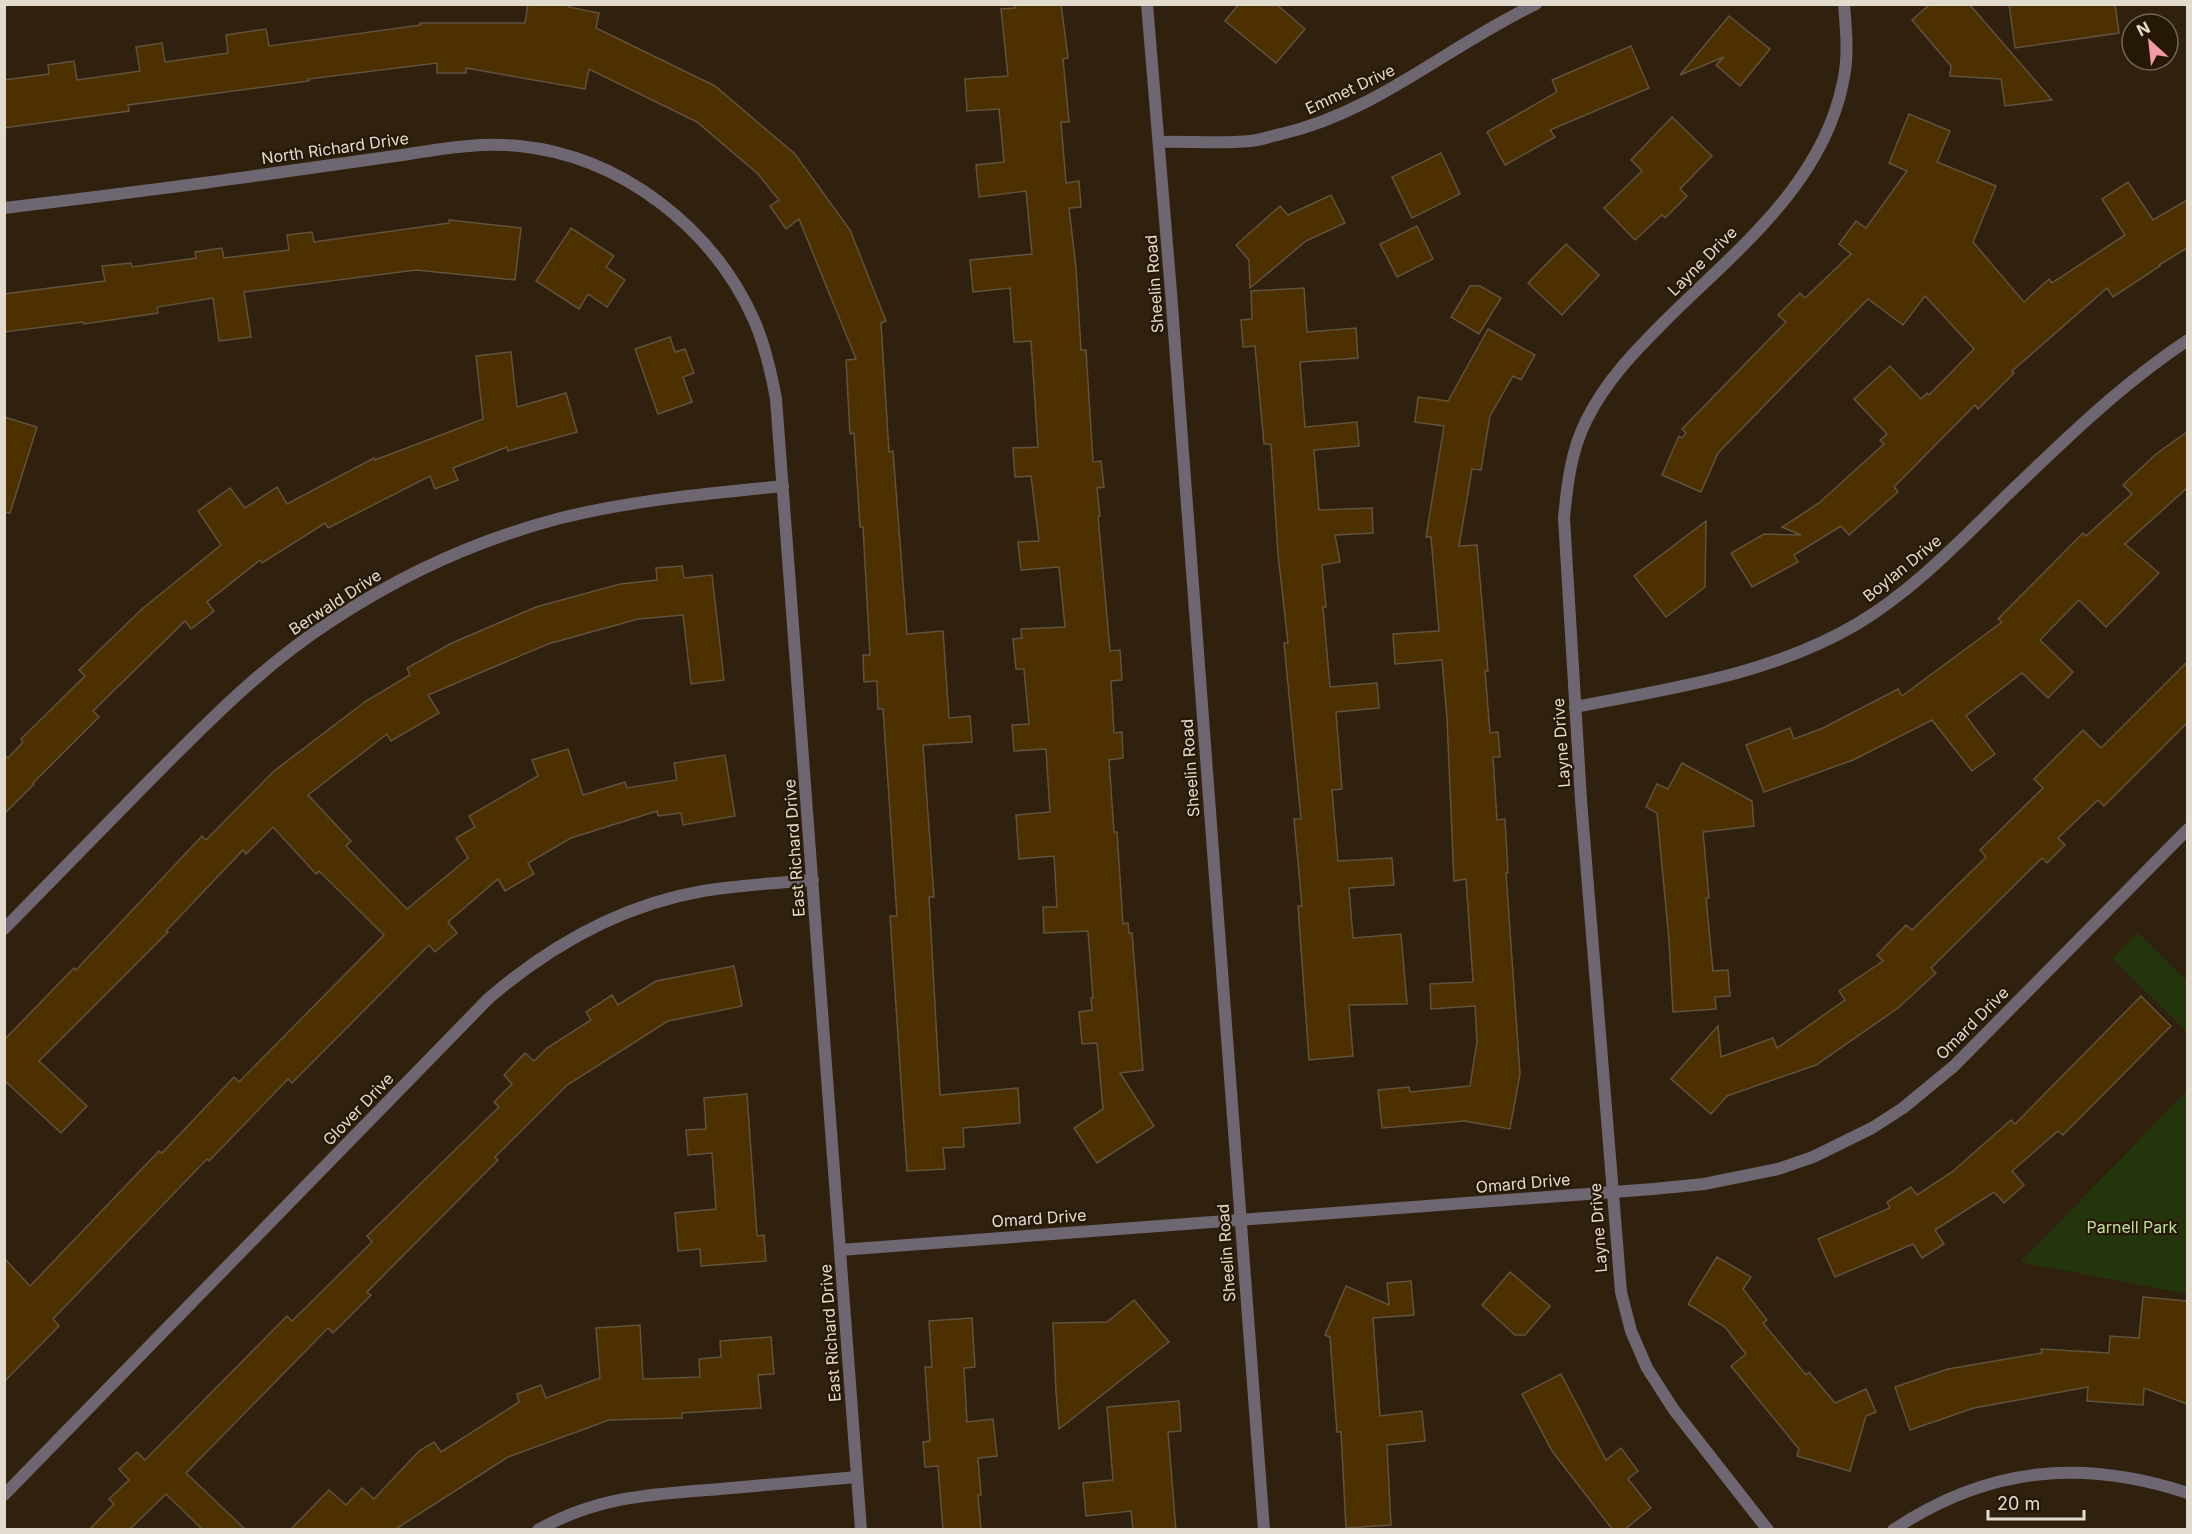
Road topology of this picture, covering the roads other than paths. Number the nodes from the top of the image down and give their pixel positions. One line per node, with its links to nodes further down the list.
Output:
1 (1147, 4): 4 (street, Sheelin Road)
2 (1536, 4): 4 (street, Emmet Drive)
3 (1844, 4): 9 (street, Layne Drive)
4 (1159, 142): 14 (street, Sheelin Road)
5 (659, 203): 6 (street, North Richard Drive); 8 (street, East Richard Drive)
6 (4, 208)
7 (2187, 340): 9 (street, Boylan Drive)
8 (783, 486): 11 (street, East Richard Drive); 12 (street, Berwald Drive)
9 (1575, 707): 13 (street, Layne Drive)
10 (2187, 829): 13 (street, Omard Drive)
11 (813, 880): 15 (street, East Richard Drive); 18 (street, Glover Drive)
12 (4, 929)
13 (1612, 1192): 14 (street, Omard Drive); 22 (street, Layne Drive)
14 (1240, 1220): 15 (street, Omard Drive); 21 (street, Sheelin Road)
15 (840, 1250): 16 (street, East Richard Drive)
16 (857, 1477): 19 (street); 20 (street, East Richard Drive)
17 (2187, 1493): 23 (street)
18 (4, 1495)
19 (538, 1530)
20 (861, 1530)
21 (1264, 1530)
22 (1768, 1530)
23 (1893, 1530)

